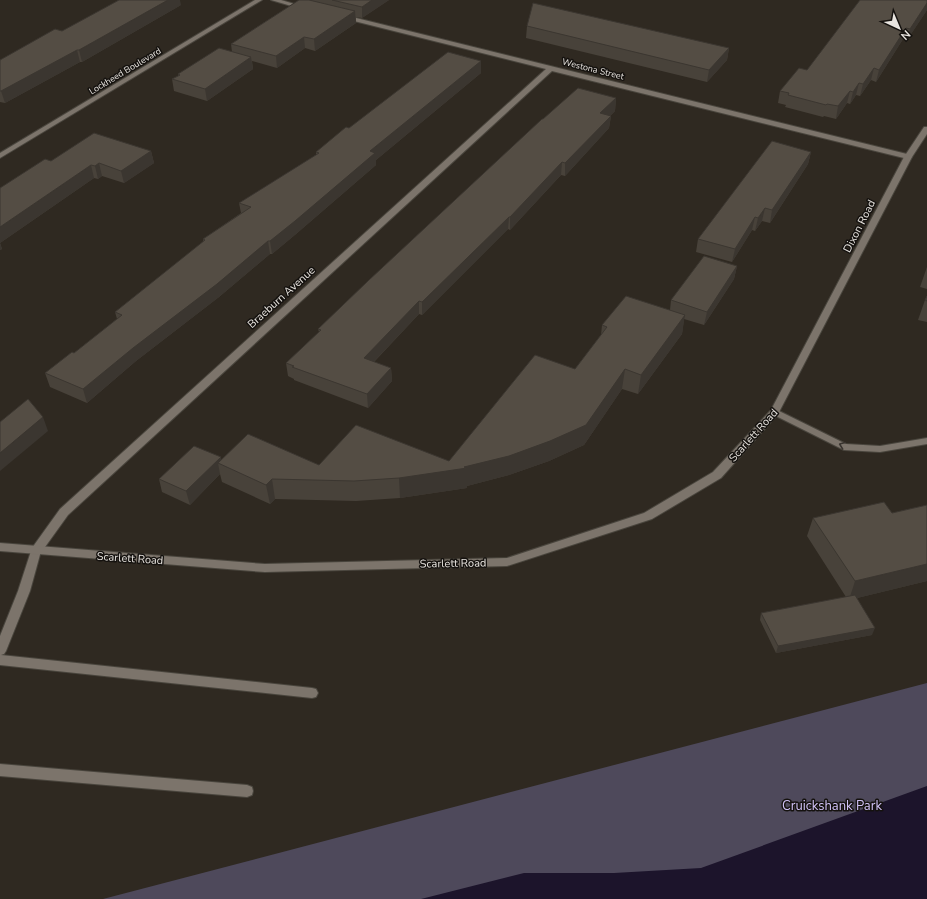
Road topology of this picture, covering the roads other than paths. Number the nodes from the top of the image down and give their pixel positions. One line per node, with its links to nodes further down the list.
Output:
1 (259, 0): 7 (street, Lockheed Boulevard)
2 (274, 0): 3 (street)
3 (312, 9)
4 (335, 15): 5 (street, Westona Street)
5 (551, 68): 8 (street, Westona Street); 13 (street, Braeburn Avenue)
6 (927, 129): 8 (street, Dixon Road)
7 (0, 156)
8 (908, 157): 9 (street, Dixon Road)
9 (816, 336): 10 (street, Scarlett Road)
10 (775, 412): 11 (street, one-way to 10); 13 (street, Scarlett Road)
11 (927, 440)
12 (0, 547): 13 (street, Scarlett Road)
13 (36, 551): 14 (street, Braeburn Avenue)
14 (0, 651)
15 (0, 660): 16 (street)
16 (312, 693)
17 (0, 770): 18 (street)
18 (246, 791)

